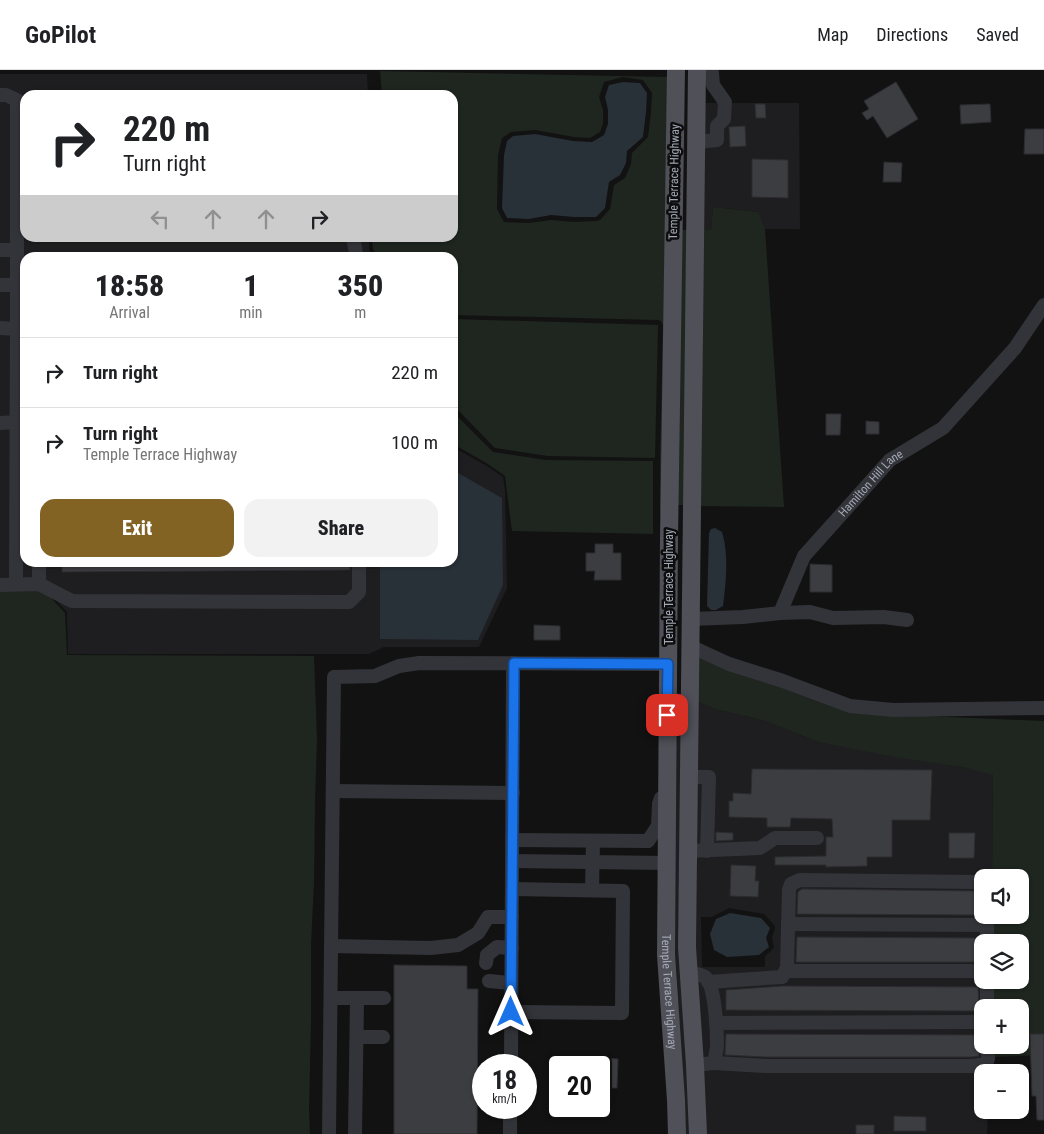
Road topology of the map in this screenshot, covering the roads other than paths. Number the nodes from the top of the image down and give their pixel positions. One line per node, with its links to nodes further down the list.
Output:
1 (676, 70): 7 (main road, Temple Terrace Highway)
2 (697, 71): 6 (main road, Temple Terrace Highway); 6 (street)
3 (0, 96): 4 (street)
4 (20, 100)
5 (20, 138): 9 (street)
6 (696, 142): 7 (main road); 22 (main road, Temple Terrace Highway)
7 (675, 143): 21 (main road, Temple Terrace Highway)
8 (0, 250): 9 (street)
9 (17, 250): 10 (street)
10 (20, 263)
11 (20, 272): 13 (street)
12 (0, 285): 13 (street)
13 (17, 285): 15 (street)
14 (1044, 305): 28 (street, Hamilton Hill Lane)
15 (20, 318)
16 (0, 328): 17 (street)
17 (20, 329)
18 (20, 352): 19 (street)
19 (17, 422): 20 (street); 25 (street)
20 (0, 423)
21 (669, 511): 22 (main road); 33 (main road, Temple Terrace Highway)
22 (692, 511): 29 (main road, Temple Terrace Highway)
23 (39, 567): 26 (street)
24 (359, 567): 26 (street)
25 (16, 584): 26 (street); 27 (street)
26 (39, 584)
27 (0, 585)
28 (780, 614): 29 (street); 30 (street)
29 (690, 619): 31 (main road, Temple Terrace Highway)
30 (907, 620)
31 (690, 646): 34 (street); 35 (main road, Temple Terrace Highway)
32 (514, 663): 33 (street); 37 (street); 38 (street)
33 (668, 664): 36 (main road, Temple Terrace Highway)
34 (1044, 708)
35 (689, 777): 42 (main road, Temple Terrace Highway); 43 (street)
36 (667, 786): 41 (street); 46 (main road, Temple Terrace Highway)
37 (332, 791): 38 (street); 53 (street)
38 (513, 793): 40 (street)
39 (817, 838): 43 (street)
40 (512, 840): 41 (street); 44 (street)
41 (593, 841): 45 (street)
42 (688, 851): 43 (street); 58 (main road, Temple Terrace Highway)
43 (707, 851)
44 (512, 861): 45 (street); 48 (street)
45 (592, 862): 46 (street); 49 (street)
46 (666, 863): 78 (main road, Temple Terrace Highway)
47 (974, 882): 52 (street)
48 (512, 889): 49 (street); 50 (street)
49 (592, 890): 65 (street)
50 (512, 917): 53 (street); 54 (street)
51 (974, 920): 52 (street)
52 (788, 924): 56 (street)
53 (331, 946): 62 (street)
54 (512, 948): 55 (street); 61 (street)
55 (486, 963)
56 (786, 971): 57 (street); 60 (street)
57 (974, 971)
58 (689, 973): 60 (street); 73 (main road, Temple Terrace Highway)
59 (489, 981): 61 (street)
60 (708, 982): 67 (street)
61 (511, 983): 65 (street)
62 (331, 998): 64 (street); 75 (street)
63 (384, 998): 64 (street)
64 (357, 999): 68 (street)
65 (511, 1012): 70 (street)
66 (974, 1022): 67 (street)
67 (716, 1023): 72 (street)
68 (357, 1037): 69 (street); 76 (street)
69 (383, 1038)
70 (511, 1054)
71 (988, 1054): 72 (street)
72 (714, 1063): 73 (street)
73 (695, 1065): 79 (main road, Temple Terrace Highway)
74 (510, 1119): 77 (street)
75 (329, 1134)
76 (356, 1134)
77 (510, 1134)
78 (677, 1134)
79 (698, 1134)

